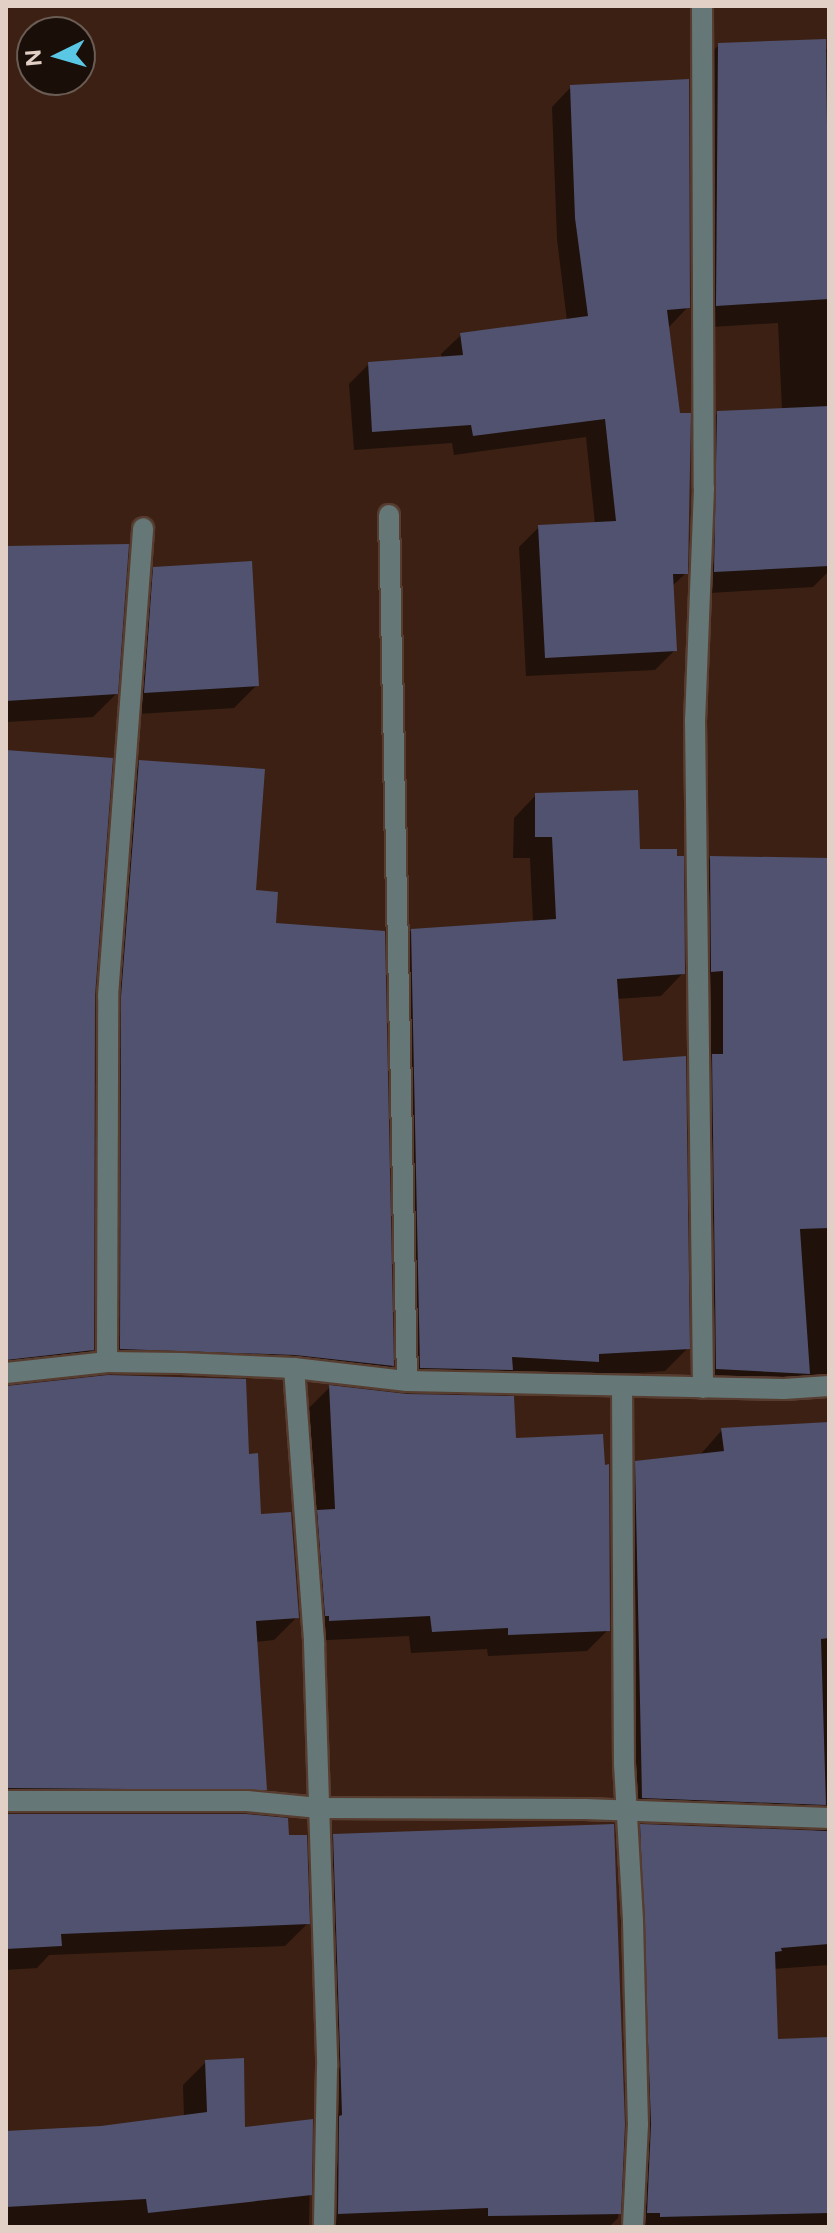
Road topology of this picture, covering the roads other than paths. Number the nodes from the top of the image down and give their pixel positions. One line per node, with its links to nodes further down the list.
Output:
1 (702, 6): 10 (street)
2 (389, 515): 7 (street)
3 (143, 528): 4 (street)
4 (107, 1362): 5 (street); 6 (street)
5 (294, 1368): 7 (street); 12 (street)
6 (6, 1373)
7 (407, 1381): 8 (street)
8 (622, 1386): 10 (street); 13 (street)
9 (829, 1386): 10 (street)
10 (703, 1388)
11 (6, 1801): 12 (street)
12 (319, 1808): 13 (street); 15 (street)
13 (627, 1810): 14 (street); 16 (street)
14 (829, 1818)
15 (324, 2227)
16 (633, 2227)

